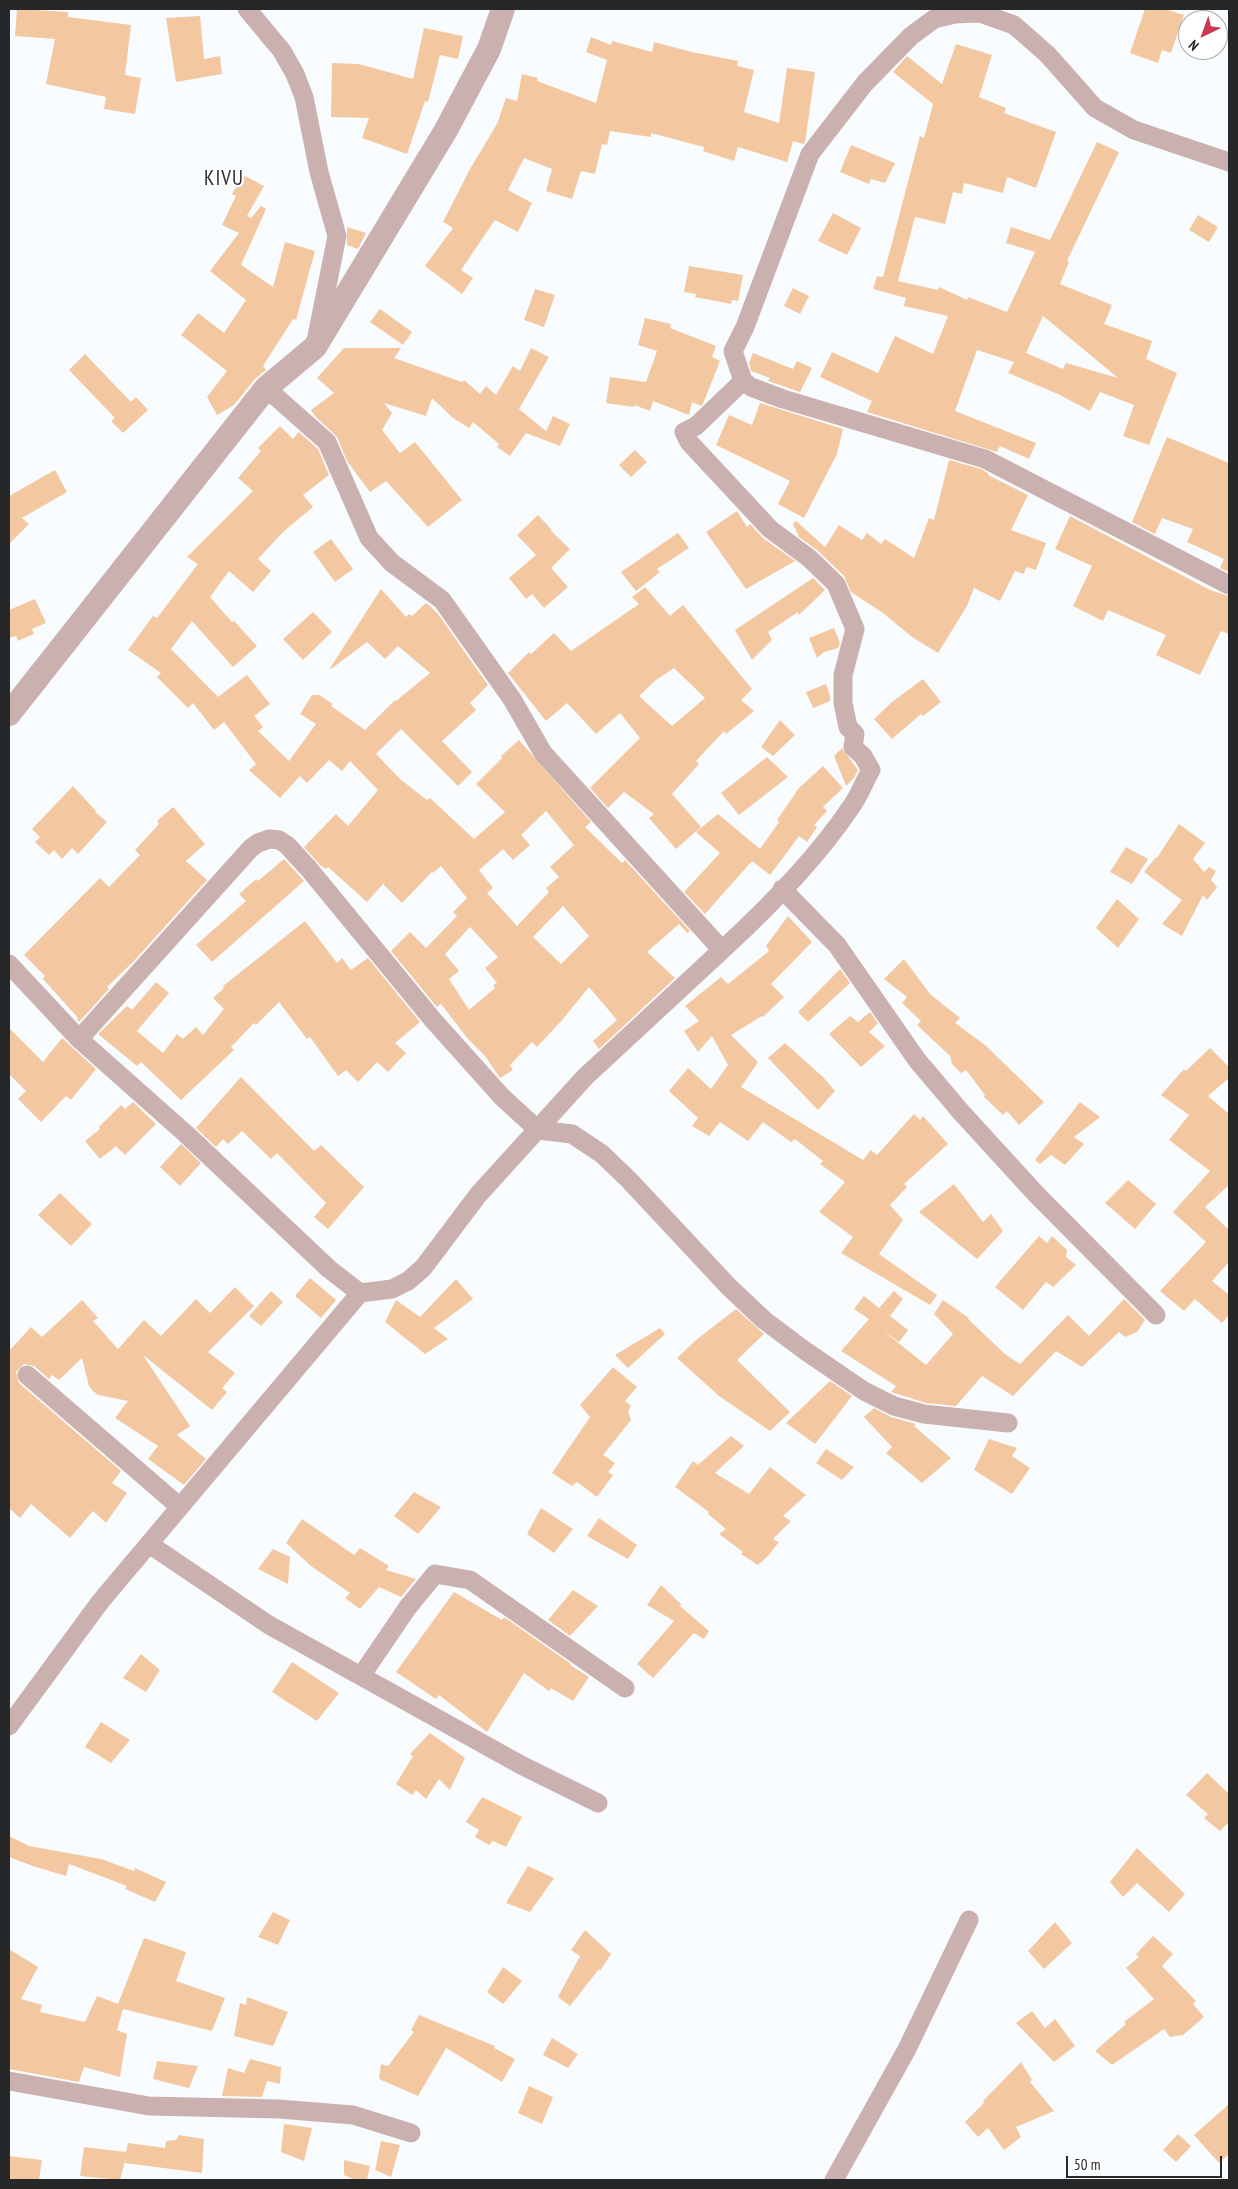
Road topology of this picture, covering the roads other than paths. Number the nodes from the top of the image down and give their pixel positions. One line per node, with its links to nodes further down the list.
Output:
1 (247, 9): 5 (street)
2 (503, 9): 5 (street)
3 (955, 11): 4 (street); 6 (street)
4 (1229, 162)
5 (314, 347): 7 (street)
6 (743, 381): 8 (street); 10 (street)
7 (266, 388): 9 (street); 11 (street)
8 (1229, 585)
9 (9, 714)
10 (782, 890): 11 (street); 16 (street)
11 (722, 950): 14 (street)
12 (9, 964): 13 (street)
13 (79, 1039): 14 (street); 15 (street)
14 (538, 1130): 15 (street); 18 (street)
15 (360, 1292): 19 (street)
16 (1156, 1315)
17 (28, 1375): 19 (street)
18 (1008, 1423)
19 (180, 1508): 20 (street)
20 (149, 1544): 21 (street); 23 (street)
21 (361, 1676): 22 (street); 24 (street)
22 (624, 1688)
23 (9, 1726)
24 (598, 1803)
25 (969, 1920): 28 (street)
26 (9, 2081): 27 (street)
27 (411, 2133)
28 (834, 2180)

